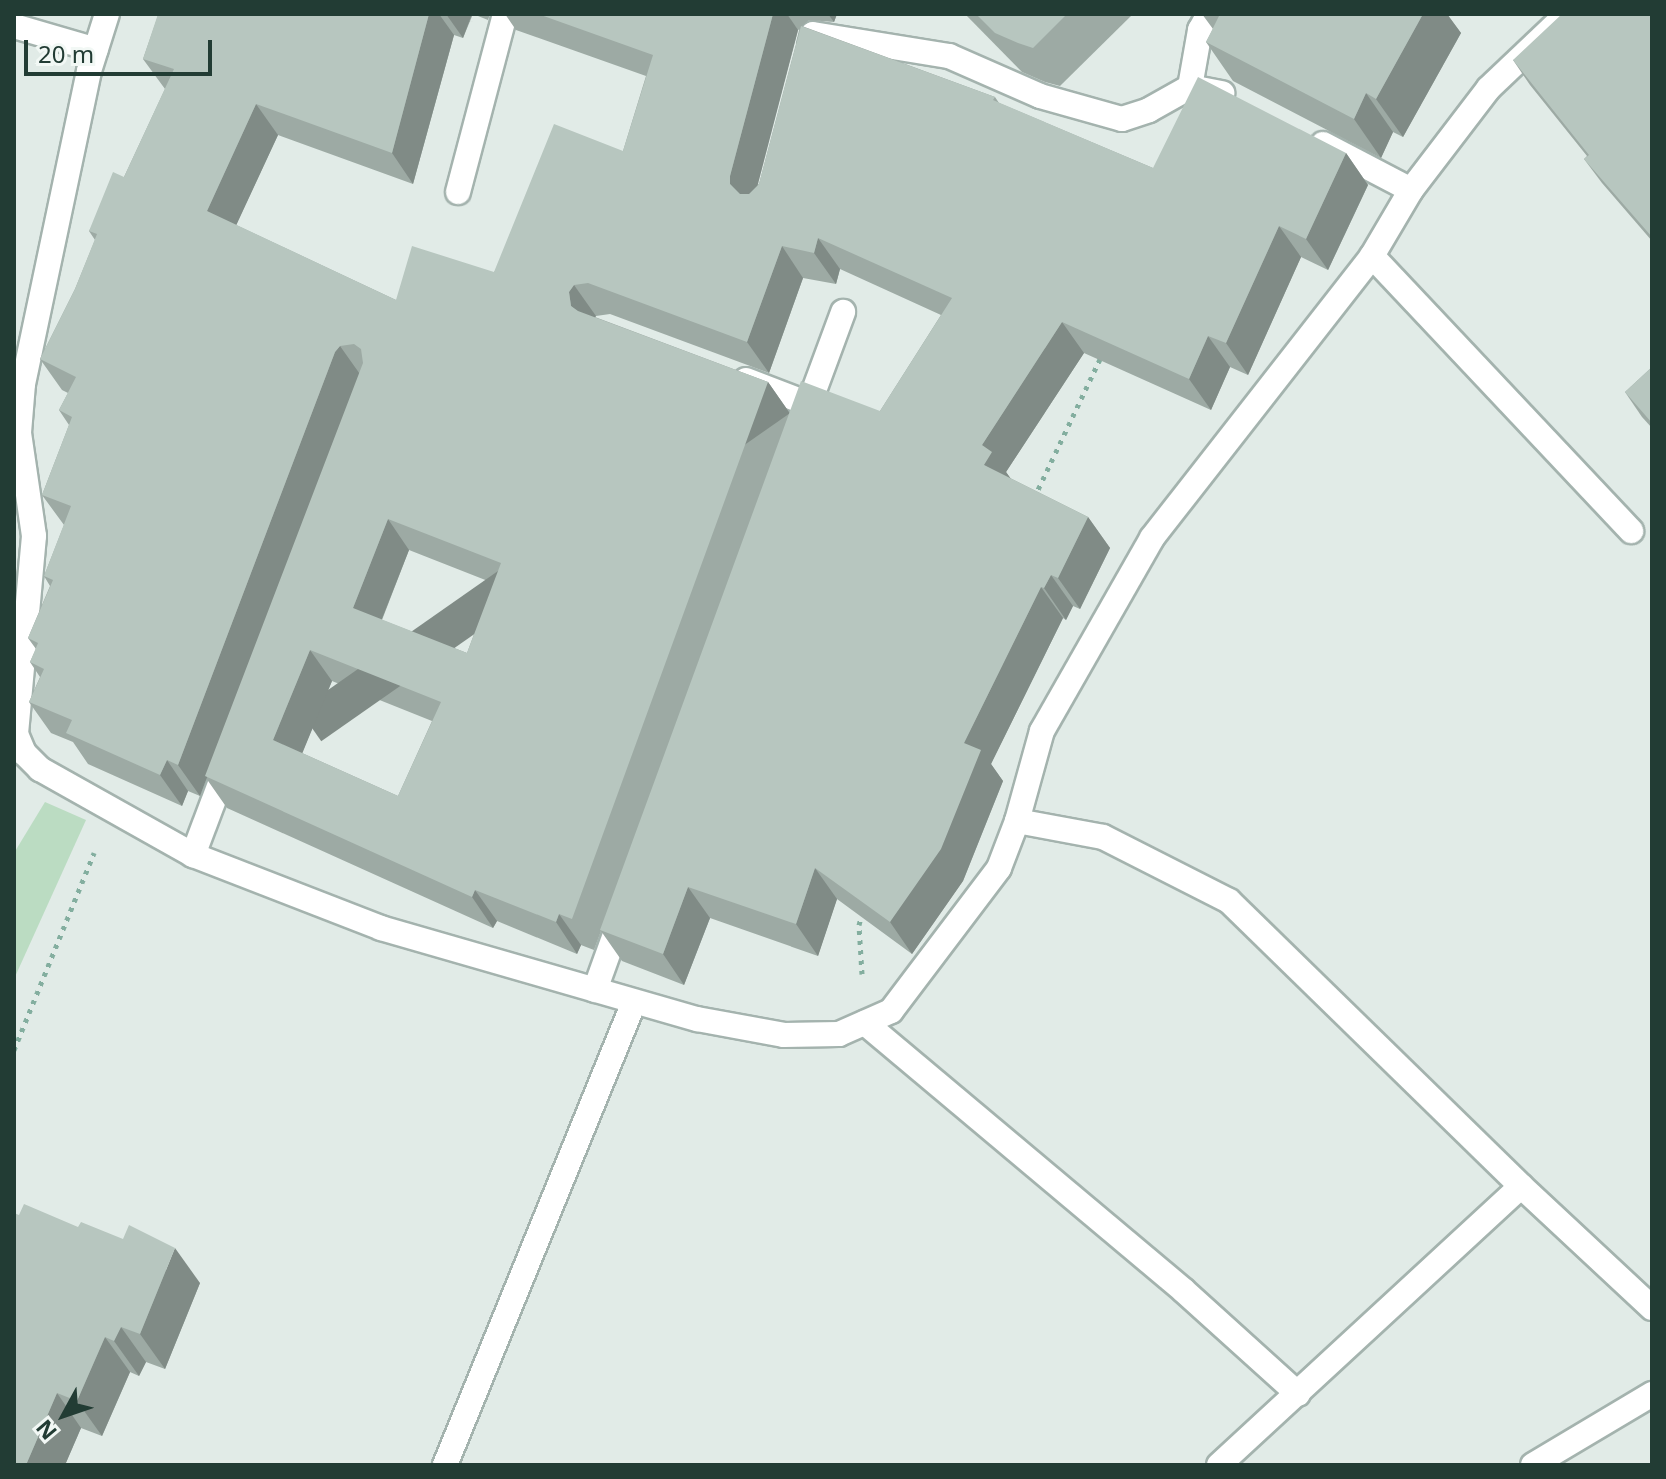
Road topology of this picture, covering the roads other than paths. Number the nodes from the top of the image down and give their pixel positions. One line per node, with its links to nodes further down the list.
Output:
1 (107, 14): 6 (street)
2 (505, 14): 12 (street)
3 (1209, 14): 8 (street)
4 (1567, 14): 11 (street)
5 (14, 26): 6 (street)
6 (96, 50): 16 (street)
7 (805, 64): 8 (street)
8 (1190, 87): 9 (street)
9 (1247, 105)
10 (1302, 134): 11 (street)
11 (1411, 190): 13 (street)
12 (458, 192)
13 (1372, 256): 19 (street); 22 (street)
14 (843, 312): 17 (street)
15 (722, 371): 17 (street)
16 (18, 379): 20 (street)
17 (809, 404): 18 (street)
18 (799, 433)
19 (1631, 531)
20 (15, 733): 23 (street)
21 (237, 738): 23 (street)
22 (1017, 821): 27 (street); 28 (street)
23 (193, 855): 25 (street)
24 (632, 888): 25 (street)
25 (595, 990): 26 (street)
26 (634, 1002): 27 (street); 32 (street)
27 (865, 1023): 30 (street)
28 (1521, 1186): 29 (street); 30 (street)
29 (1652, 1308)
30 (1298, 1394): 33 (street)
31 (1652, 1394): 34 (street)
32 (445, 1465)
33 (1219, 1465)
34 (1533, 1465)

